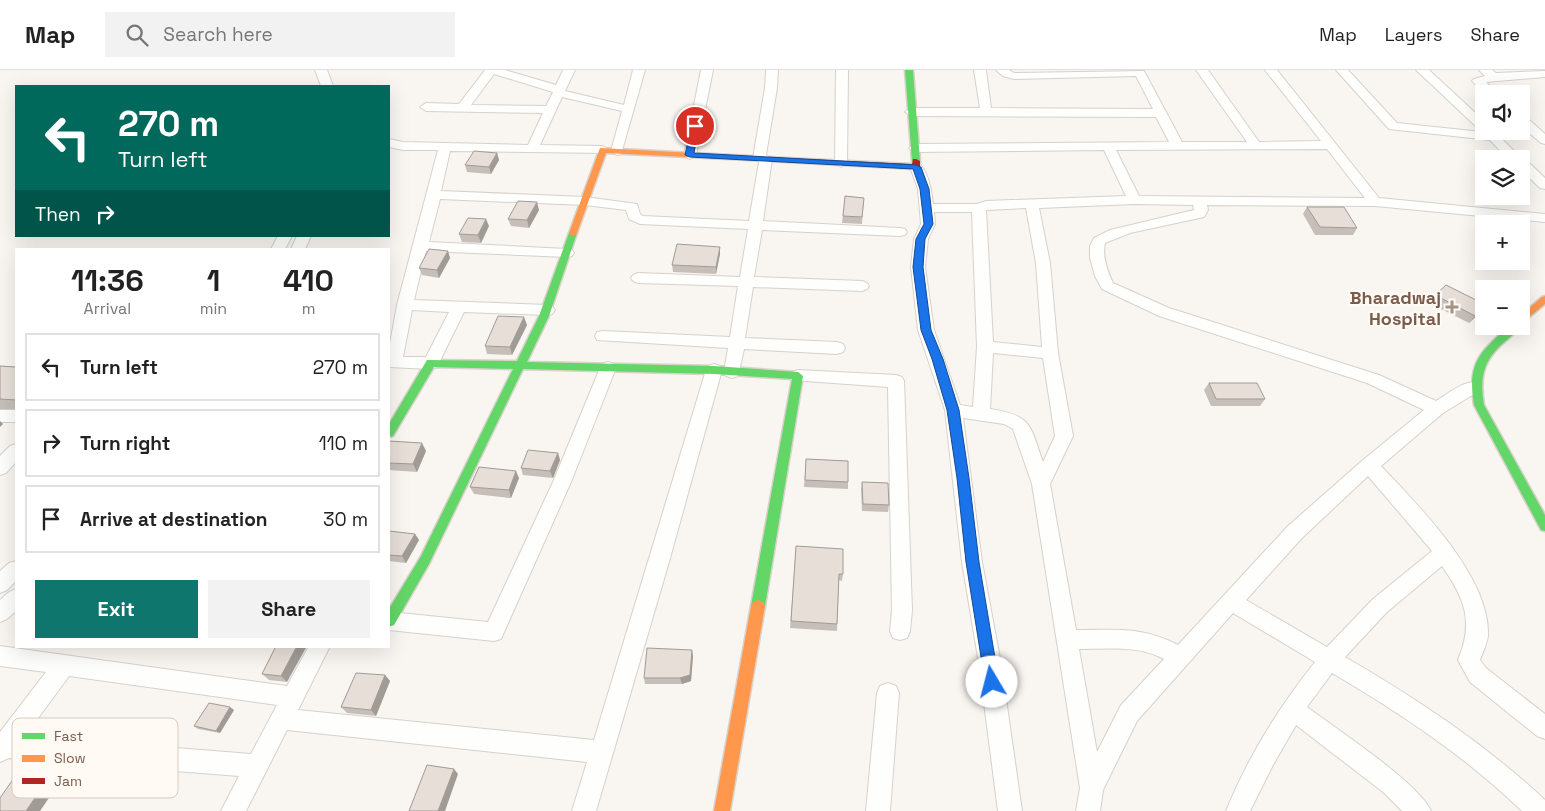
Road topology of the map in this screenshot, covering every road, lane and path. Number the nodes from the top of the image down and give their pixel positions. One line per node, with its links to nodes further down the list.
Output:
1 (310, 70): 20 (street)
2 (321, 70): 21 (street)
3 (492, 70): 23 (street); 25 (street)
4 (569, 70): 23 (street)
5 (639, 70): 26 (street)
6 (707, 70): 47 (street)
7 (772, 70): 48 (street)
8 (842, 70): 49 (street)
9 (909, 70): 28 (street)
10 (980, 70): 29 (street)
11 (1002, 70): 16 (street)
12 (1202, 70): 38 (street)
13 (1271, 70): 37 (street)
14 (1342, 70): 33 (street)
15 (1422, 70): 31 (street)
16 (1076, 72): 17 (street)
17 (1139, 72): 30 (street)
18 (1489, 73): 19 (street); 22 (street)
19 (1545, 74)
20 (315, 85)
21 (327, 85)
22 (1482, 85)
23 (559, 91): 26 (street); 27 (street)
24 (426, 106): 25 (street)
25 (462, 108): 27 (street)
26 (627, 109): 46 (street)
27 (550, 110): 43 (street)
28 (911, 112): 29 (street); 40 (street)
29 (986, 112): 30 (street)
30 (1160, 113): 42 (street)
31 (1475, 120)
32 (1530, 127): 35 (street)
33 (1475, 131)
34 (1496, 140): 45 (street)
35 (1545, 140)
36 (390, 143): 39 (street)
37 (1331, 145): 38 (street); 57 (street)
38 (1256, 146): 42 (street)
39 (445, 147): 43 (street); 53 (street)
40 (915, 148): 41 (street); 50 (street)
41 (1109, 148): 42 (street); 54 (street)
42 (1178, 148)
43 (532, 149): 44 (street)
44 (603, 150): 46 (street); 56 (street)
45 (1507, 150)
46 (617, 151): 47 (street)
47 (690, 155): 48 (street)
48 (762, 159): 49 (street); 62 (street)
49 (841, 163): 50 (street)
50 (916, 167): 59 (street)
51 (1530, 171): 52 (street)
52 (1545, 185)
53 (434, 196): 56 (street); 64 (street)
54 (1134, 200): 55 (street); 58 (street)
55 (1199, 200): 57 (street); 86 (street)
56 (585, 201): 62 (street); 65 (street)
57 (1375, 202): 61 (street)
58 (1032, 204): 60 (street); 79 (street)
59 (927, 208): 60 (street); 87 (street)
60 (979, 208): 77 (street)
61 (1545, 218)
62 (755, 226): 63 (street); 67 (street)
63 (900, 232)
64 (421, 246): 65 (street); 70 (street)
65 (567, 253): 72 (street)
66 (638, 278): 67 (street)
67 (746, 283): 68 (street); 76 (street)
68 (862, 286)
69 (1544, 302): 73 (street)
70 (405, 305): 71 (street); 80 (street)
71 (459, 307): 72 (street); 80 (street)
72 (547, 310): 81 (street)
73 (1530, 314)
74 (1506, 335): 85 (street)
75 (603, 336): 76 (street)
76 (737, 343): 78 (street); 83 (street)
77 (985, 346): 79 (street); 88 (street)
78 (837, 348)
79 (1050, 353): 95 (street)
80 (431, 364): 81 (street); 91 (street)
81 (519, 366): 82 (street); 104 (street)
82 (608, 368): 83 (street); 105 (street)
83 (723, 371): 84 (street); 121 (street)
84 (798, 376): 106 (street); 127 (street)
85 (1474, 387): 86 (street); 96 (street)
86 (1437, 409): 93 (street)
87 (953, 410): 88 (street); 129 (street)
88 (980, 414): 95 (street)
89 (0, 416): 90 (street)
90 (15, 416)
91 (390, 431)
92 (15, 452): 94 (street)
93 (1369, 465): 98 (street); 102 (street)
94 (0, 468)
95 (1041, 484): 107 (street)
96 (1538, 500): 97 (street)
97 (1545, 526)
98 (1444, 553): 111 (street); 118 (street)
99 (15, 570): 100 (street)
100 (0, 584)
101 (15, 599): 103 (street)
102 (1232, 602): 110 (street); 111 (street)
103 (0, 613)
104 (390, 619)
105 (390, 621)
106 (900, 632)
107 (1067, 640): 110 (street); 124 (street)
108 (319, 648): 114 (street)
109 (0, 656): 112 (street)
110 (1181, 657): 124 (street)
111 (1328, 660): 115 (street); 133 (street)
112 (64, 665): 114 (street); 116 (street)
113 (888, 694): 128 (street)
114 (293, 698): 117 (street)
115 (1292, 709): 131 (street); 132 (street)
116 (24, 718)
117 (282, 719): 121 (street); 123 (street)
118 (1545, 728)
119 (12, 735): 120 (street)
120 (2, 748)
121 (602, 752): 126 (street)
122 (178, 760): 123 (street)
123 (257, 766): 125 (street)
124 (1092, 788): 130 (street)
125 (233, 811)
126 (584, 811)
127 (722, 811)
128 (878, 811)
129 (1010, 811)
130 (1088, 811)
131 (1238, 811)
132 (1420, 811)
133 (1539, 811)

